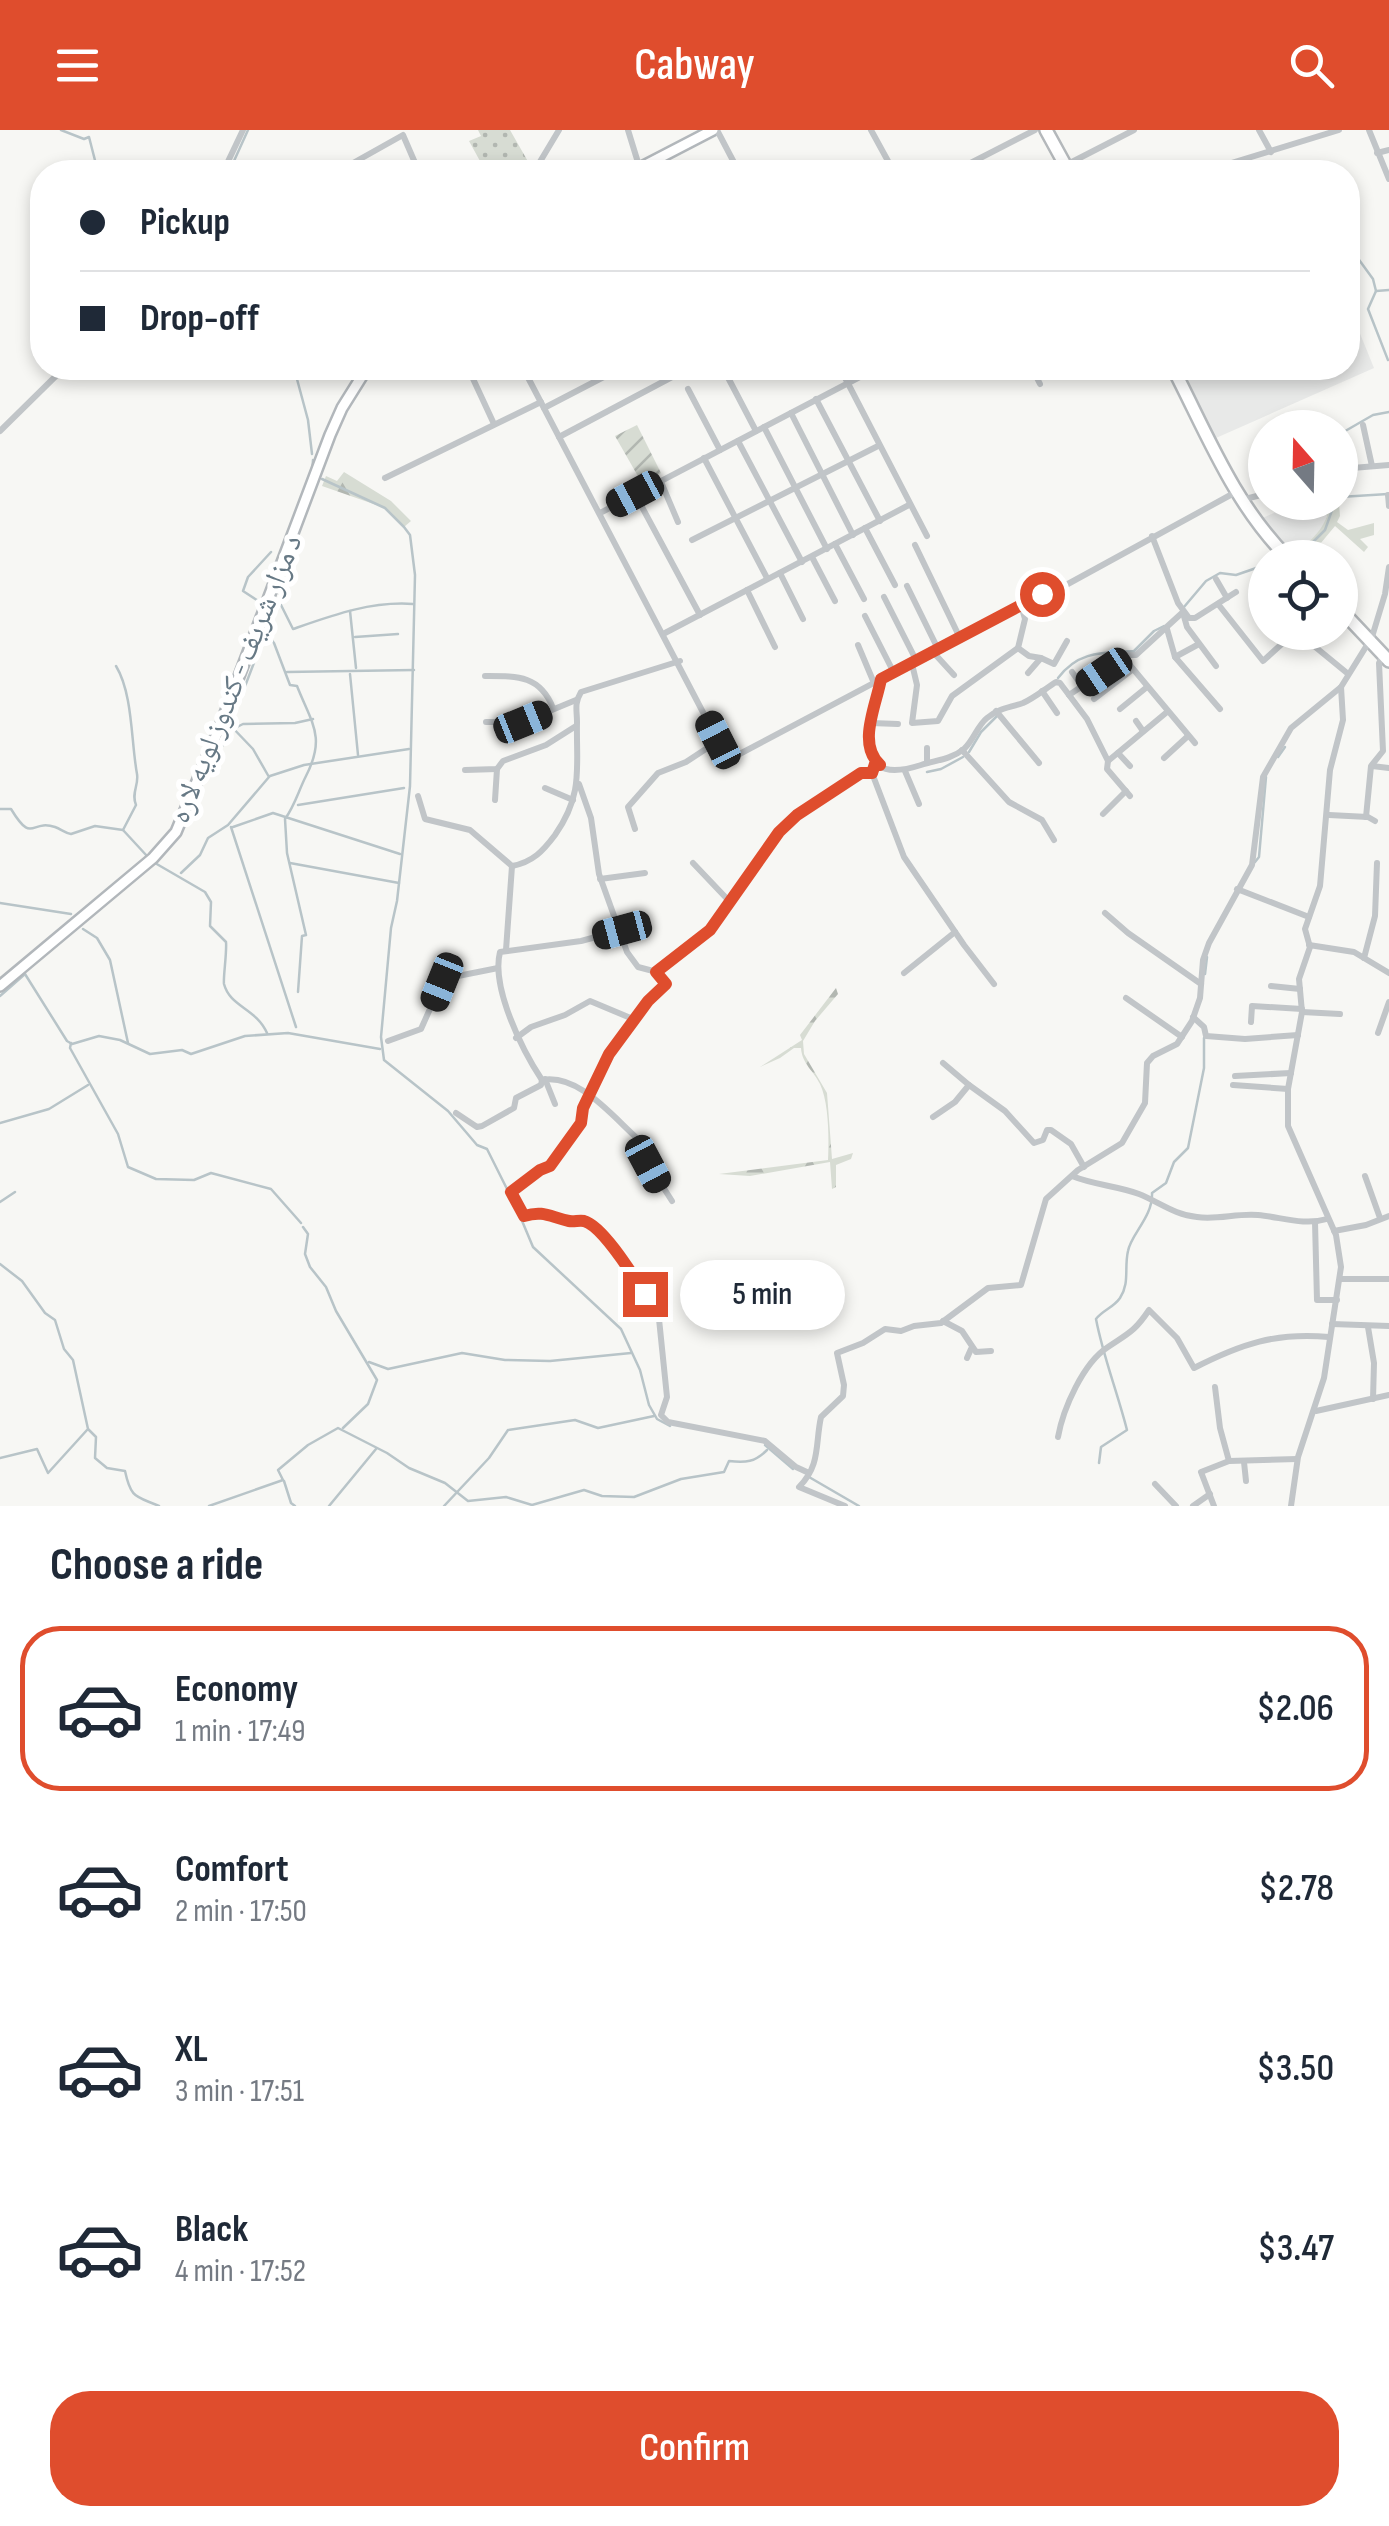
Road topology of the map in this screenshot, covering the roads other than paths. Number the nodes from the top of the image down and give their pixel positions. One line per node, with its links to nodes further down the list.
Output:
1 (243, 130): 15 (street)
2 (559, 130): 18 (street)
3 (628, 130): 19 (street)
4 (715, 130): 20 (main road); 21 (street)
5 (871, 130): 22 (street)
6 (1036, 130): 23 (street)
7 (1046, 130): 24 (highway)
8 (1134, 130): 25 (street)
9 (1260, 130): 13 (street)
10 (1339, 130): 13 (street)
11 (1369, 130): 14 (street)
12 (1389, 150): 14 (street)
13 (1271, 152): 26 (street)
14 (1378, 153): 27 (street)
15 (229, 160)
16 (358, 160): 17 (street)
17 (414, 160)
18 (541, 160)
19 (634, 160)
20 (656, 160)
21 (732, 160)
22 (887, 160)
23 (977, 160)
24 (1062, 160)
25 (1082, 160)
26 (1243, 160)
27 (1389, 180)
28 (52, 380): 48 (street)
29 (360, 380): 202 (main road, د مزار شریف - کندوز لویه لاره)
30 (474, 380): 45 (street)
31 (529, 380): 43 (street)
32 (595, 380): 43 (street)
33 (666, 380): 49 (street)
34 (730, 380): 47 (street)
35 (846, 380): 39 (street)
36 (854, 380): 39 (street)
37 (1038, 380): 40 (street)
38 (1179, 380): 65 (highway)
39 (848, 383): 42 (street); 51 (street)
40 (1040, 384)
41 (688, 389): 52 (street)
42 (816, 399): 44 (street); 54 (street)
43 (542, 405): 45 (street); 49 (street)
44 (791, 413): 47 (street); 58 (street)
45 (494, 424): 59 (street)
46 (1362, 425): 56 (street)
47 (760, 429): 50 (street); 61 (street)
48 (0, 431)
49 (559, 437): 69 (street)
50 (738, 440): 52 (street); 66 (street)
51 (878, 446): 54 (street); 67 (street)
52 (720, 450): 53 (street)
53 (704, 458): 60 (street); 70 (street)
54 (848, 461): 58 (street); 71 (street)
55 (1389, 465): 56 (street)
56 (1372, 466): 57 (street)
57 (1358, 467)
58 (822, 474): 61 (street); 74 (street)
59 (385, 478)
60 (661, 482): 62 (street); 72 (street)
61 (795, 488): 66 (street); 81 (street)
62 (635, 494): 69 (street); 99 (street)
63 (1248, 495): 65 (street)
64 (1388, 495): 68 (street)
65 (1238, 496): 76 (street); 78 (highway)
66 (770, 501): 70 (street); 83 (street)
67 (909, 505): 71 (street); 75 (street)
68 (1389, 506)
69 (600, 513): 104 (street)
70 (735, 518): 77 (street); 86 (street)
71 (880, 521): 73 (street)
72 (678, 522)
73 (865, 528): 74 (street); 88 (street)
74 (853, 535): 79 (street)
75 (927, 536)
76 (1152, 536): 97 (street); 98 (street)
77 (692, 540)
78 (1271, 540)
79 (836, 544): 81 (street); 94 (street)
80 (915, 545): 105 (street)
81 (827, 548): 82 (street)
82 (812, 557): 83 (street); 95 (street)
83 (802, 562): 85 (street)
84 (1389, 567): 108 (street)
85 (780, 573): 86 (street); 101 (street)
86 (767, 578): 90 (street)
87 (1216, 579): 93 (street)
88 (894, 585)
89 (907, 586): 113 (street)
90 (747, 590): 99 (street); 111 (street)
91 (1236, 592): 93 (street)
92 (884, 597): 122 (street)
93 (1228, 598): 96 (street)
94 (864, 599)
95 (835, 601)
96 (1218, 604): 98 (street); 106 (street)
97 (1021, 605): 105 (street); 112 (street)
98 (1183, 612): 102 (street); 109 (street)
99 (700, 615): 104 (street)
100 (865, 616): 125 (street)
101 (803, 619)
102 (1166, 628): 117 (street); 119 (street)
103 (1358, 629): 108 (highway)
104 (665, 634): 121 (street)
105 (960, 638): 113 (street)
106 (1248, 641)
107 (1067, 642): 118 (street)
108 (1370, 642): 120 (highway); 128 (street)
109 (1199, 644): 117 (street); 123 (street)
110 (858, 645): 131 (street)
111 (775, 648)
112 (1018, 648): 118 (street); 122 (street)
113 (935, 650): 122 (street); 129 (street)
114 (1255, 650): 115 (street)
115 (1276, 650)
116 (1318, 650): 128 (street)
117 (1175, 657): 141 (street)
118 (1040, 658): 127 (street)
119 (1124, 658): 124 (street); 132 (street)
120 (1386, 658): 155 (street)
121 (680, 662): 138 (street); 152 (street)
122 (914, 662): 125 (street)
123 (1216, 666)
124 (1133, 670): 133 (street); 137 (street)
125 (894, 672): 131 (street)
126 (1072, 672): 132 (street)
127 (1028, 674)
128 (1347, 674): 134 (street)
129 (954, 675)
130 (485, 676): 139 (street)
131 (878, 681): 147 (street); 152 (street)
132 (1082, 686): 136 (street)
133 (1147, 687): 140 (street); 142 (street)
134 (1341, 687): 177 (street); 187 (street)
135 (1042, 691): 136 (street); 143 (street); 144 (street)
136 (1068, 695): 159 (street)
137 (1094, 699)
138 (576, 700): 139 (street); 149 (street)
139 (553, 708): 146 (street)
140 (1120, 709)
141 (1220, 709)
142 (1167, 712): 150 (street); 151 (street)
143 (1057, 713)
144 (999, 715): 157 (street); 161 (street)
145 (1136, 721): 150 (street)
146 (486, 722)
147 (872, 723): 148 (street); 162 (street)
148 (898, 724)
149 (578, 726): 166 (street); 170 (street)
150 (1143, 730): 156 (street)
151 (1188, 736): 153 (street); 158 (street)
152 (718, 740): 180 (street)
153 (1195, 743)
154 (927, 748): 160 (street)
155 (1386, 751): 164 (street)
156 (1118, 752): 159 (street); 163 (street)
157 (965, 754): 160 (street); 181 (street)
158 (1164, 758)
159 (1108, 762): 176 (street)
160 (927, 763): 168 (street)
161 (1039, 763)
162 (880, 765): 168 (street); 169 (street)
163 (1130, 766)
164 (1371, 766): 165 (street); 178 (street)
165 (1389, 768)
166 (497, 769): 167 (street); 173 (street)
167 (465, 770)
168 (905, 771): 175 (street)
169 (872, 773): 188 (street); 192 (street)
170 (579, 784): 174 (street); 186 (street)
171 (545, 788): 174 (street)
172 (418, 796): 184 (street)
173 (495, 800)
174 (573, 800): 184 (street)
175 (918, 804)
176 (1102, 814)
177 (1329, 815): 178 (street); 190 (street)
178 (1366, 817): 179 (street)
179 (1375, 821)
180 (636, 829)
181 (1054, 840)
182 (1376, 862): 195 (street)
183 (693, 863): 188 (street)
184 (512, 866): 194 (street)
185 (645, 873): 186 (street)
186 (600, 879): 191 (street)
187 (1238, 889): 190 (street); 201 (street)
188 (730, 902): 197 (street)
189 (1106, 913): 201 (street)
190 (1309, 916): 193 (street)
191 (622, 930): 194 (street); 197 (street)
192 (955, 932): 198 (street); 200 (street)
193 (1309, 945): 195 (street); 204 (street)
194 (506, 950): 196 (street)
195 (1364, 958): 199 (street)
196 (498, 968): 215 (street); 216 (street)
197 (656, 972): 210 (street)
198 (904, 973)
199 (1389, 973)
200 (994, 984)
201 (1201, 984): 209 (street)
202 (0, 986)
203 (1271, 986): 204 (street)
204 (1300, 989): 207 (street)
205 (1126, 998): 214 (street)
206 (1389, 1002): 212 (street)
207 (1302, 1010): 208 (street); 211 (street); 213 (street)
208 (1340, 1014)
209 (1193, 1018): 213 (street); 214 (street)
210 (633, 1019): 215 (street); 222 (street)
211 (1251, 1022)
212 (1378, 1033)
213 (1298, 1036): 218 (street)
214 (1182, 1037): 226 (street)
215 (516, 1038): 219 (street)
216 (388, 1041)
217 (942, 1063): 220 (street)
218 (1291, 1073): 221 (street); 221 (street)
219 (544, 1080): 222 (street); 223 (street); 224 (street)
220 (969, 1085): 225 (street); 226 (street)
221 (1288, 1089): 231 (street)
222 (590, 1096): 229 (street); 253 (street)
223 (555, 1104)
224 (456, 1113)
225 (933, 1118)
226 (1084, 1167): 227 (street)
227 (1072, 1176): 232 (street); 237 (street)
228 (1365, 1176): 230 (street)
229 (672, 1201)
230 (1385, 1218): 233 (street)
231 (1327, 1219): 232 (street); 233 (street)
232 (1315, 1222): 236 (street)
233 (1334, 1231): 234 (street)
234 (1341, 1279): 235 (street); 236 (street)
235 (1389, 1279)
236 (1337, 1300): 238 (street)
237 (944, 1321): 242 (street); 253 (street)
238 (1332, 1324): 240 (street); 241 (street)
239 (1389, 1326): 240 (street)
240 (1368, 1327): 247 (street)
241 (1329, 1337): 248 (street); 249 (street)
242 (972, 1349): 243 (street); 244 (street)
243 (992, 1351)
244 (967, 1358)
245 (1214, 1386): 251 (street)
246 (1389, 1395): 247 (street)
247 (1373, 1398): 248 (street)
248 (1314, 1411): 250 (street)
249 (1058, 1436)
250 (1297, 1459): 252 (street); 261 (street)
251 (1229, 1461): 252 (street); 256 (street)
252 (1244, 1462): 254 (street)
253 (809, 1473): 257 (street)
254 (1246, 1481)
255 (1155, 1484): 258 (street)
256 (1210, 1494): 259 (street); 260 (street)
257 (845, 1506)
258 (1176, 1506)
259 (1193, 1506)
260 (1214, 1506)
261 (1291, 1506)

